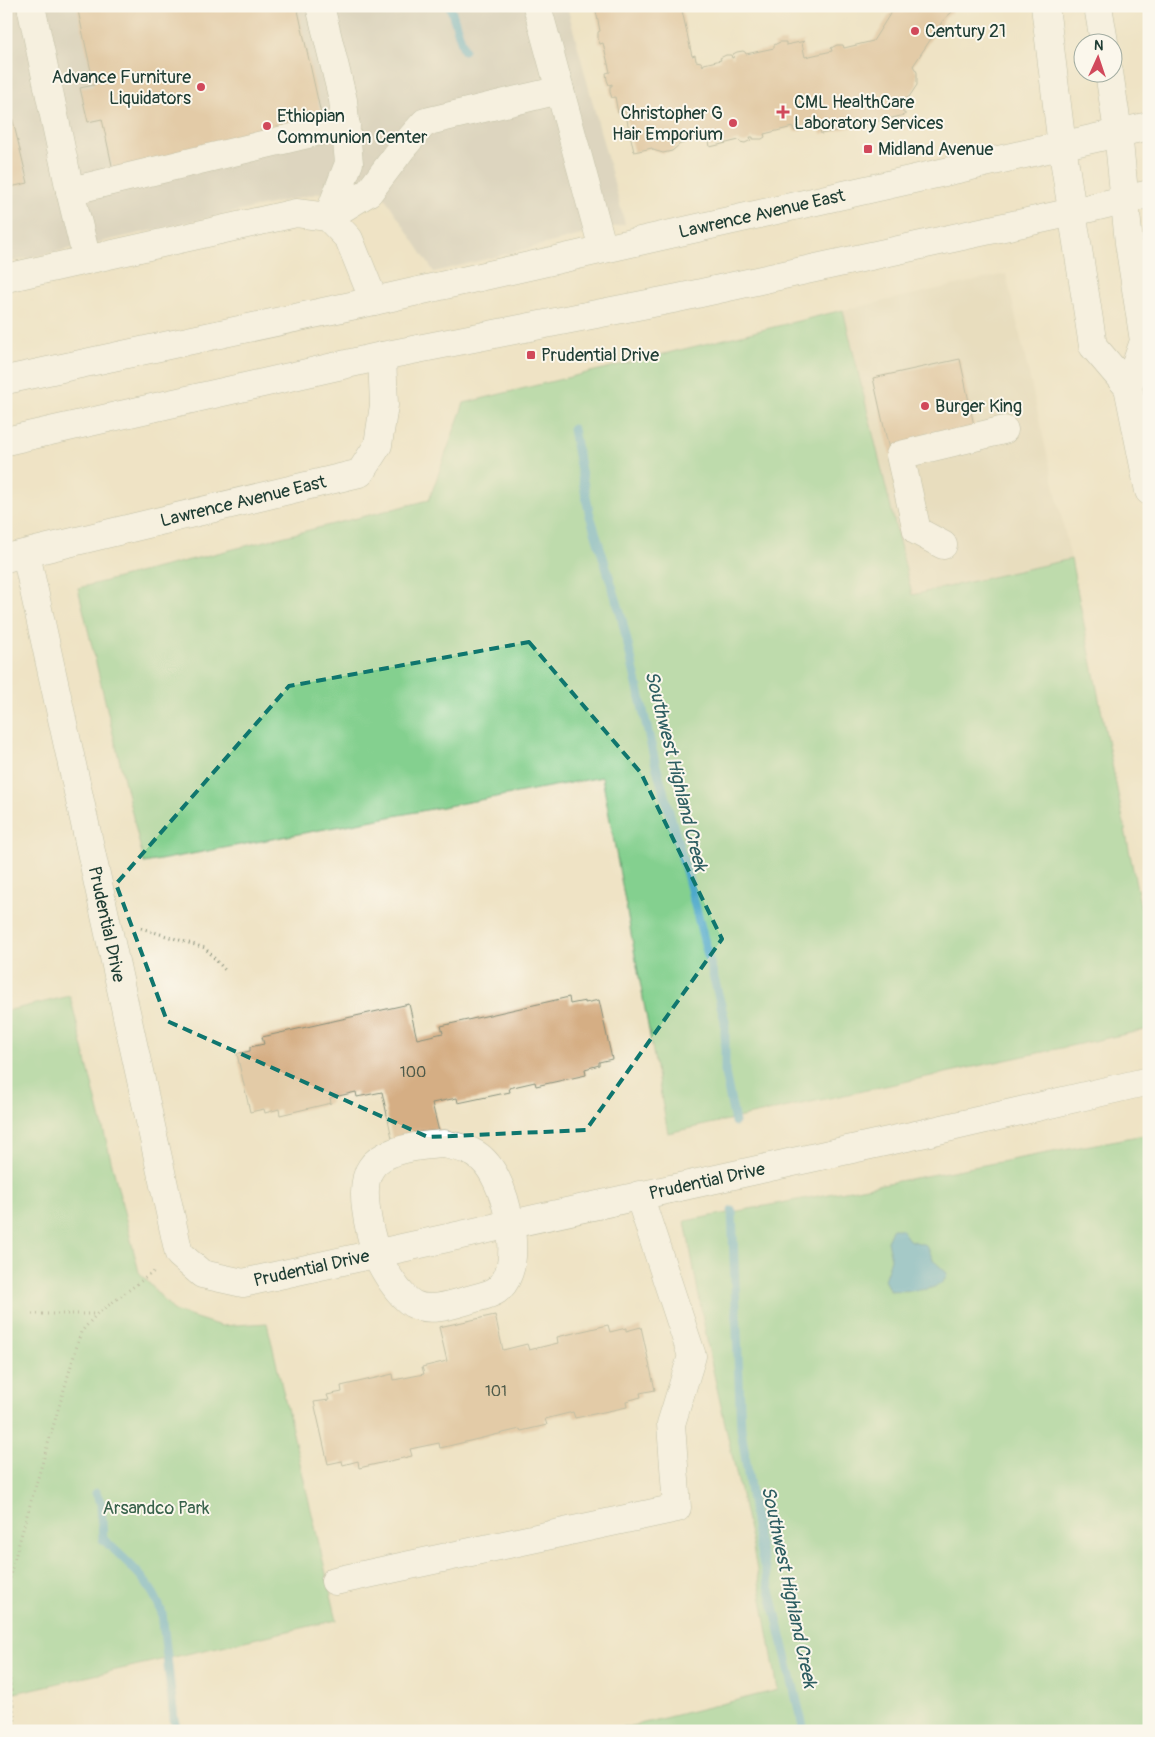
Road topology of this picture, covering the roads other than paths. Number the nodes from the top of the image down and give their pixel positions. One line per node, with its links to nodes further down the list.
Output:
1 (31, 6): 13 (main road)
2 (320, 6): 9 (main road)
3 (537, 6): 8 (main road)
4 (1045, 6): 12 (main road)
5 (1098, 6): 6 (main road)
6 (1102, 32)
7 (1110, 82): 11 (main road)
8 (560, 90): 16 (main road); 17 (main road)
9 (346, 125): 13 (main road); 16 (main road)
10 (1149, 126): 11 (main road, Lawrence Avenue East)
11 (1118, 132): 12 (main road, Lawrence Avenue East); 14 (main road)
12 (1062, 146): 15 (main road); 17 (main road, Lawrence Avenue East)
13 (70, 191): 18 (main road)
14 (1137, 196): 15 (main road); 23 (main road)
15 (1073, 212): 21 (main road); 23 (main road)
16 (328, 217): 18 (main road); 20 (main road)
17 (603, 249): 20 (main road, Lawrence Avenue East)
18 (87, 260): 19 (main road)
19 (6, 278)
20 (374, 301): 22 (main road, Lawrence Avenue East)
21 (382, 356): 26 (main road); 29 (main road, Lawrence Avenue East)
22 (6, 380)
23 (1128, 387): 24 (main road)
24 (1142, 422): 27 (main road)
25 (1004, 430): 28 (main road)
26 (6, 441)
27 (1148, 485)
28 (943, 545)
29 (16, 556): 33 (main road, Prudential Drive)
30 (1149, 1081): 31 (main road, Prudential Drive)
31 (639, 1195): 32 (main road, Prudential Drive); 34 (main road)
32 (510, 1224): 33 (main road, Prudential Drive); 33 (main road); 33 (main road)
33 (376, 1253)
34 (335, 1581)

